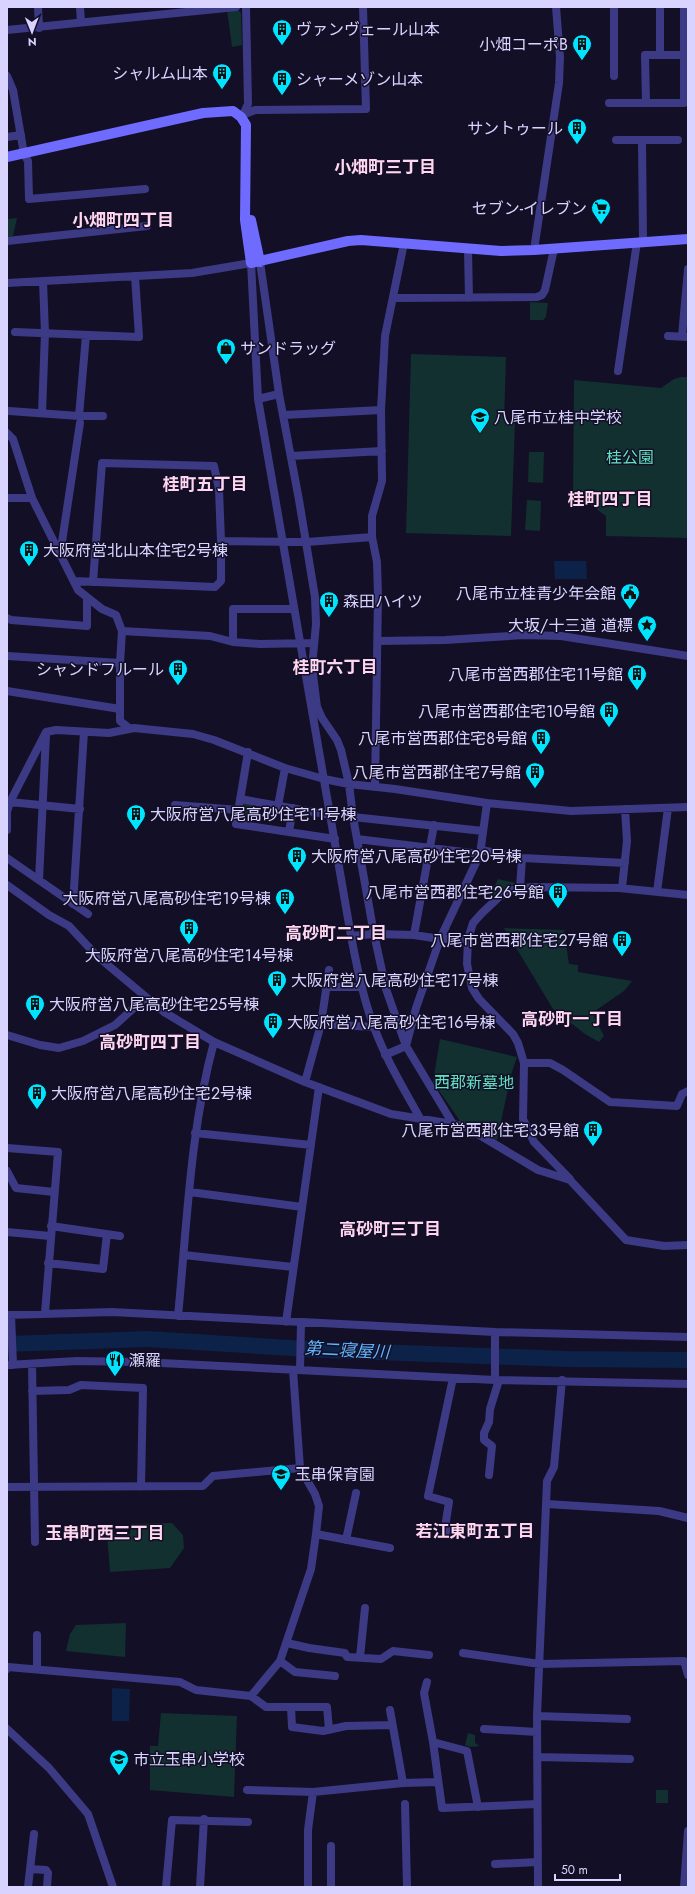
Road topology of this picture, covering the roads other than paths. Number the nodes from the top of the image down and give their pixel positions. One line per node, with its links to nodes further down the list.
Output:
1 (38, 7): 12 (street)
2 (80, 7): 11 (street)
3 (236, 7): 10 (street)
4 (246, 7): 21 (street)
5 (363, 7): 21 (street)
6 (556, 7): 37 (street)
7 (614, 7): 17 (street)
8 (660, 7): 14 (street)
9 (684, 7): 15 (street)
10 (206, 8): 11 (street)
11 (80, 22): 12 (street)
12 (40, 28): 13 (street)
13 (7, 30)
14 (660, 55): 15 (street); 20 (street)
15 (684, 55): 20 (street)
16 (7, 76): 18 (street)
17 (614, 76)
18 (11, 97): 22 (street)
19 (609, 103): 20 (street)
20 (646, 103)
21 (243, 115): 27 (street); 38 (street)
22 (21, 135): 23 (street); 27 (street)
23 (7, 137)
24 (616, 140): 25 (street)
25 (642, 140): 26 (street); 34 (street)
26 (678, 140)
27 (24, 154): 28 (street); 29 (street)
28 (7, 157)
29 (144, 189)
30 (147, 226): 32 (street)
31 (688, 239): 34 (street)
32 (7, 241)
33 (404, 242): 36 (street); 38 (street); 43 (street)
34 (640, 242): 35 (street); 50 (street)
35 (554, 249): 37 (street); 44 (street)
36 (468, 250): 37 (street); 44 (street)
37 (534, 250)
38 (255, 262): 40 (street); 51 (street); 52 (street)
39 (688, 269): 49 (street)
40 (135, 276): 41 (street); 47 (street)
41 (43, 281): 42 (street); 46 (street)
42 (7, 283)
43 (394, 298): 44 (street); 54 (street)
44 (469, 298)
45 (15, 332): 46 (street)
46 (45, 333): 47 (street); 55 (street)
47 (86, 335): 58 (street)
48 (668, 336): 49 (street)
49 (685, 337)
50 (618, 371)
51 (279, 394): 52 (street); 56 (street)
52 (258, 398): 66 (street)
53 (9, 410): 55 (street)
54 (381, 410): 56 (street); 60 (street)
55 (42, 413): 58 (street)
56 (284, 414): 61 (street)
57 (103, 416): 58 (street)
58 (80, 419): 68 (street)
59 (7, 434): 63 (street)
60 (382, 451): 61 (street); 64 (street)
61 (291, 456): 67 (street)
62 (7, 498): 63 (street)
63 (32, 498): 68 (street)
64 (372, 537): 67 (street); 75 (street)
65 (221, 541): 66 (street); 70 (street); 70 (street)
66 (282, 542): 67 (street); 72 (street)
67 (307, 542): 78 (street)
68 (60, 554): 69 (street)
69 (74, 581): 70 (street); 71 (street)
70 (93, 582)
71 (87, 599): 73 (street); 74 (street)
72 (294, 610): 76 (street); 77 (street)
73 (7, 618)
74 (122, 631): 76 (street); 81 (street)
75 (378, 641): 80 (street); 91 (street)
76 (233, 642): 77 (street)
77 (300, 643): 78 (street); 89 (street)
78 (313, 643): 90 (street)
79 (7, 656): 81 (street)
80 (688, 656)
81 (120, 663): 83 (street)
82 (7, 690): 83 (street)
83 (120, 710): 84 (street)
84 (129, 728): 86 (street); 87 (street)
85 (46, 732): 86 (street); 93 (street); 96 (street)
86 (84, 732): 102 (street)
87 (248, 752): 88 (street); 92 (street)
88 (286, 768): 89 (street); 97 (street)
89 (324, 778): 90 (street); 105 (street)
90 (349, 784): 91 (street); 106 (street)
91 (375, 787): 94 (street)
92 (240, 799): 97 (street); 103 (street)
93 (10, 802): 96 (street); 104 (street)
94 (487, 802): 101 (street); 109 (street)
95 (175, 805): 103 (street)
96 (43, 806): 102 (street); 118 (street)
97 (278, 806): 99 (street)
98 (688, 807): 100 (street)
99 (293, 808): 105 (street); 110 (street)
100 (668, 808): 101 (street); 122 (street)
101 (625, 809): 117 (street)
102 (80, 810): 124 (street)
103 (238, 810): 110 (street)
104 (7, 812): 108 (street)
105 (331, 815): 111 (street)
106 (353, 816): 107 (street); 112 (street)
107 (434, 825): 109 (street); 113 (street)
108 (7, 830)
109 (483, 831): 114 (street)
110 (289, 832): 111 (street)
111 (335, 839): 128 (street)
112 (357, 839): 113 (street); 126 (street)
113 (428, 848): 114 (street); 127 (street)
114 (481, 852): 116 (street); 129 (street)
115 (7, 858): 118 (street)
116 (522, 858): 117 (street); 121 (street)
117 (625, 863): 120 (street)
118 (39, 880): 124 (street)
119 (7, 885): 134 (street)
120 (622, 888): 121 (street); 122 (street)
121 (520, 889): 130 (street)
122 (657, 892): 123 (street)
123 (688, 895)
124 (73, 904): 125 (street)
125 (88, 914)
126 (374, 934): 127 (street); 128 (street); 139 (street)
127 (414, 934): 129 (street)
128 (351, 936): 133 (street)
129 (440, 939): 130 (street); 139 (street)
130 (468, 939): 141 (street)
131 (329, 970): 132 (street)
132 (326, 987): 133 (street); 135 (street)
133 (362, 987): 136 (street)
134 (146, 997): 137 (street); 138 (street)
135 (321, 1024): 136 (street); 142 (street)
136 (374, 1027): 140 (street)
137 (7, 1035)
138 (214, 1042): 142 (street); 147 (street)
139 (406, 1046): 140 (street); 146 (street)
140 (385, 1055): 145 (street)
141 (524, 1063): 144 (street); 151 (street)
142 (305, 1082): 143 (street)
143 (319, 1087): 145 (street); 148 (street)
144 (688, 1091)
145 (421, 1120): 146 (street)
146 (453, 1124): 151 (street)
147 (195, 1133): 148 (street); 153 (street)
148 (311, 1145): 154 (street)
149 (7, 1148): 152 (street)
150 (7, 1171): 152 (street)
151 (570, 1180): 160 (street)
152 (54, 1192): 155 (street)
153 (190, 1192): 154 (street); 161 (street)
154 (302, 1207): 163 (street)
155 (51, 1226): 157 (street); 158 (street)
156 (7, 1232): 158 (street)
157 (107, 1234): 159 (street); 162 (street)
158 (50, 1236): 162 (street)
159 (120, 1236)
160 (688, 1246)
161 (184, 1255): 163 (street); 166 (street)
162 (48, 1263): 164 (street)
163 (293, 1267): 167 (street)
164 (45, 1313): 165 (street); 166 (street)
165 (9, 1315): 172 (street)
166 (178, 1316): 167 (street)
167 (286, 1322): 168 (street)
168 (301, 1323): 169 (street); 173 (street)
169 (496, 1332): 170 (street); 175 (street)
170 (688, 1337)
171 (32, 1364): 172 (street); 173 (street); 178 (street)
172 (10, 1365)
173 (296, 1370): 174 (street); 179 (street)
174 (453, 1378): 175 (street); 187 (street)
175 (497, 1380): 176 (street); 180 (street)
176 (562, 1380): 177 (street); 185 (street)
177 (688, 1384)
178 (32, 1391): 182 (street); 183 (street)
179 (300, 1468): 183 (street); 188 (street)
180 (490, 1475)
181 (7, 1487): 182 (street)
182 (34, 1487): 183 (street); 190 (street)
183 (141, 1487)
184 (356, 1493): 189 (street)
185 (547, 1504): 186 (street); 199 (street)
186 (688, 1518)
187 (446, 1532)
188 (316, 1534): 189 (street); 194 (street)
189 (346, 1540): 191 (street)
190 (35, 1542)
191 (390, 1548)
192 (364, 1608): 197 (street)
193 (37, 1635): 201 (street)
194 (288, 1643): 197 (street); 198 (street)
195 (463, 1653): 199 (street)
196 (429, 1655): 197 (street)
197 (360, 1657)
198 (280, 1661): 203 (street); 205 (street)
199 (540, 1664): 202 (street); 208 (street)
200 (7, 1668): 201 (street)
201 (37, 1669): 205 (street)
202 (688, 1675)
203 (335, 1676)
204 (427, 1682): 215 (street)
205 (251, 1696): 206 (street)
206 (291, 1707): 213 (street); 213 (street)
207 (390, 1710): 210 (street)
208 (538, 1716): 209 (street); 214 (street)
209 (627, 1719)
210 (392, 1725): 213 (street); 219 (street)
211 (7, 1729): 235 (street)
212 (484, 1729): 214 (street)
213 (329, 1730)
214 (537, 1732): 216 (street)
215 (433, 1742): 218 (street); 224 (street)
216 (537, 1757): 217 (street); 223 (street)
217 (630, 1760)
218 (438, 1782): 219 (street); 224 (street)
219 (403, 1783): 221 (street)
220 (247, 1790): 221 (street)
221 (313, 1792): 238 (street)
222 (405, 1804): 240 (street)
223 (537, 1804): 224 (street); 230 (street)
224 (478, 1807)
225 (204, 1819): 226 (street); 236 (street); 237 (street)
226 (248, 1822)
227 (688, 1832): 242 (street)
228 (34, 1834): 232 (street)
229 (332, 1846): 239 (street)
230 (538, 1862): 231 (street); 241 (street)
231 (495, 1864)
232 (30, 1869): 233 (street); 234 (street)
233 (28, 1887)
234 (47, 1887)
235 (113, 1887)
236 (166, 1887)
237 (200, 1887)
238 (308, 1887)
239 (331, 1887)
240 (407, 1887)
241 (538, 1887)
242 (684, 1887)

